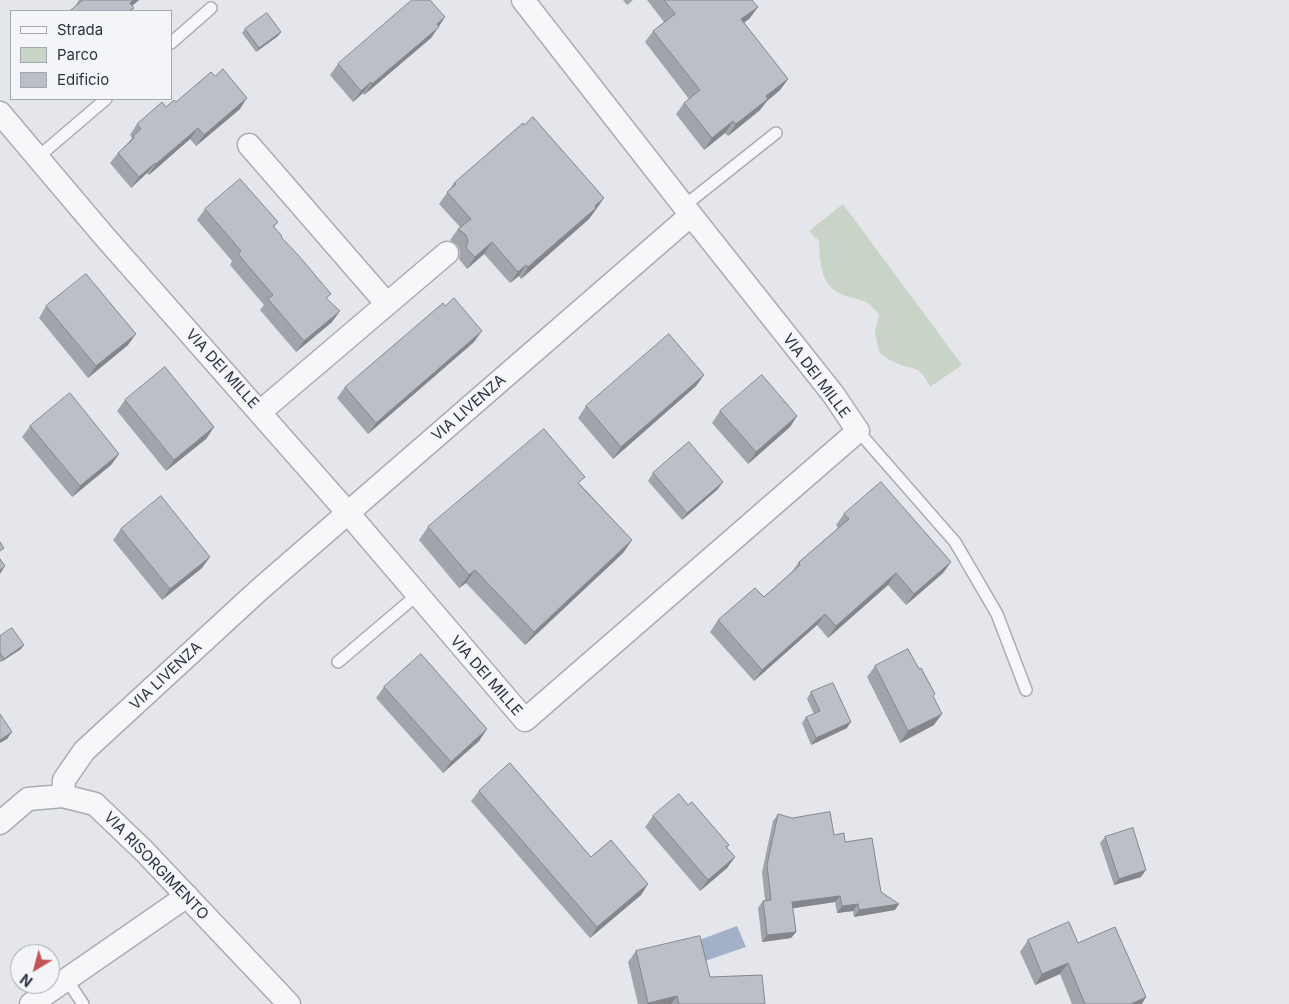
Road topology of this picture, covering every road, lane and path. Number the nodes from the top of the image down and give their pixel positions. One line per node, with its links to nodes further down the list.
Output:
1 (523, 0): 9 (street)
2 (211, 8): 3 (lane)
3 (172, 42)
4 (105, 100): 8 (lane)
5 (0, 112): 8 (street, VIA DEI MILLE)
6 (776, 133): 9 (lane)
7 (249, 145): 11 (street)
8 (38, 158): 12 (street, VIA DEI MILLE)
9 (688, 211): 13 (street, VIA DEI MILLE); 14 (street, VIA LIVENZA)
10 (447, 253): 11 (street)
11 (387, 304): 12 (street)
12 (260, 412): 14 (street, VIA DEI MILLE)
13 (858, 432): 15 (street, VIA DEI MILLE); 17 (lane)
14 (348, 513): 15 (street, VIA DEI MILLE); 18 (street, VIA LIVENZA)
15 (417, 595): 16 (lane)
16 (338, 662)
17 (1026, 690)
18 (62, 796): 19 (street, VIA RISORGIMENTO); 20 (street, VIA RISORGIMENTO)
19 (0, 823)
20 (187, 896): 21 (street); 24 (street, VIA RISORGIMENTO)
21 (66, 980): 22 (street); 23 (lane)
22 (31, 1004)
23 (83, 1004)
24 (289, 1004)

